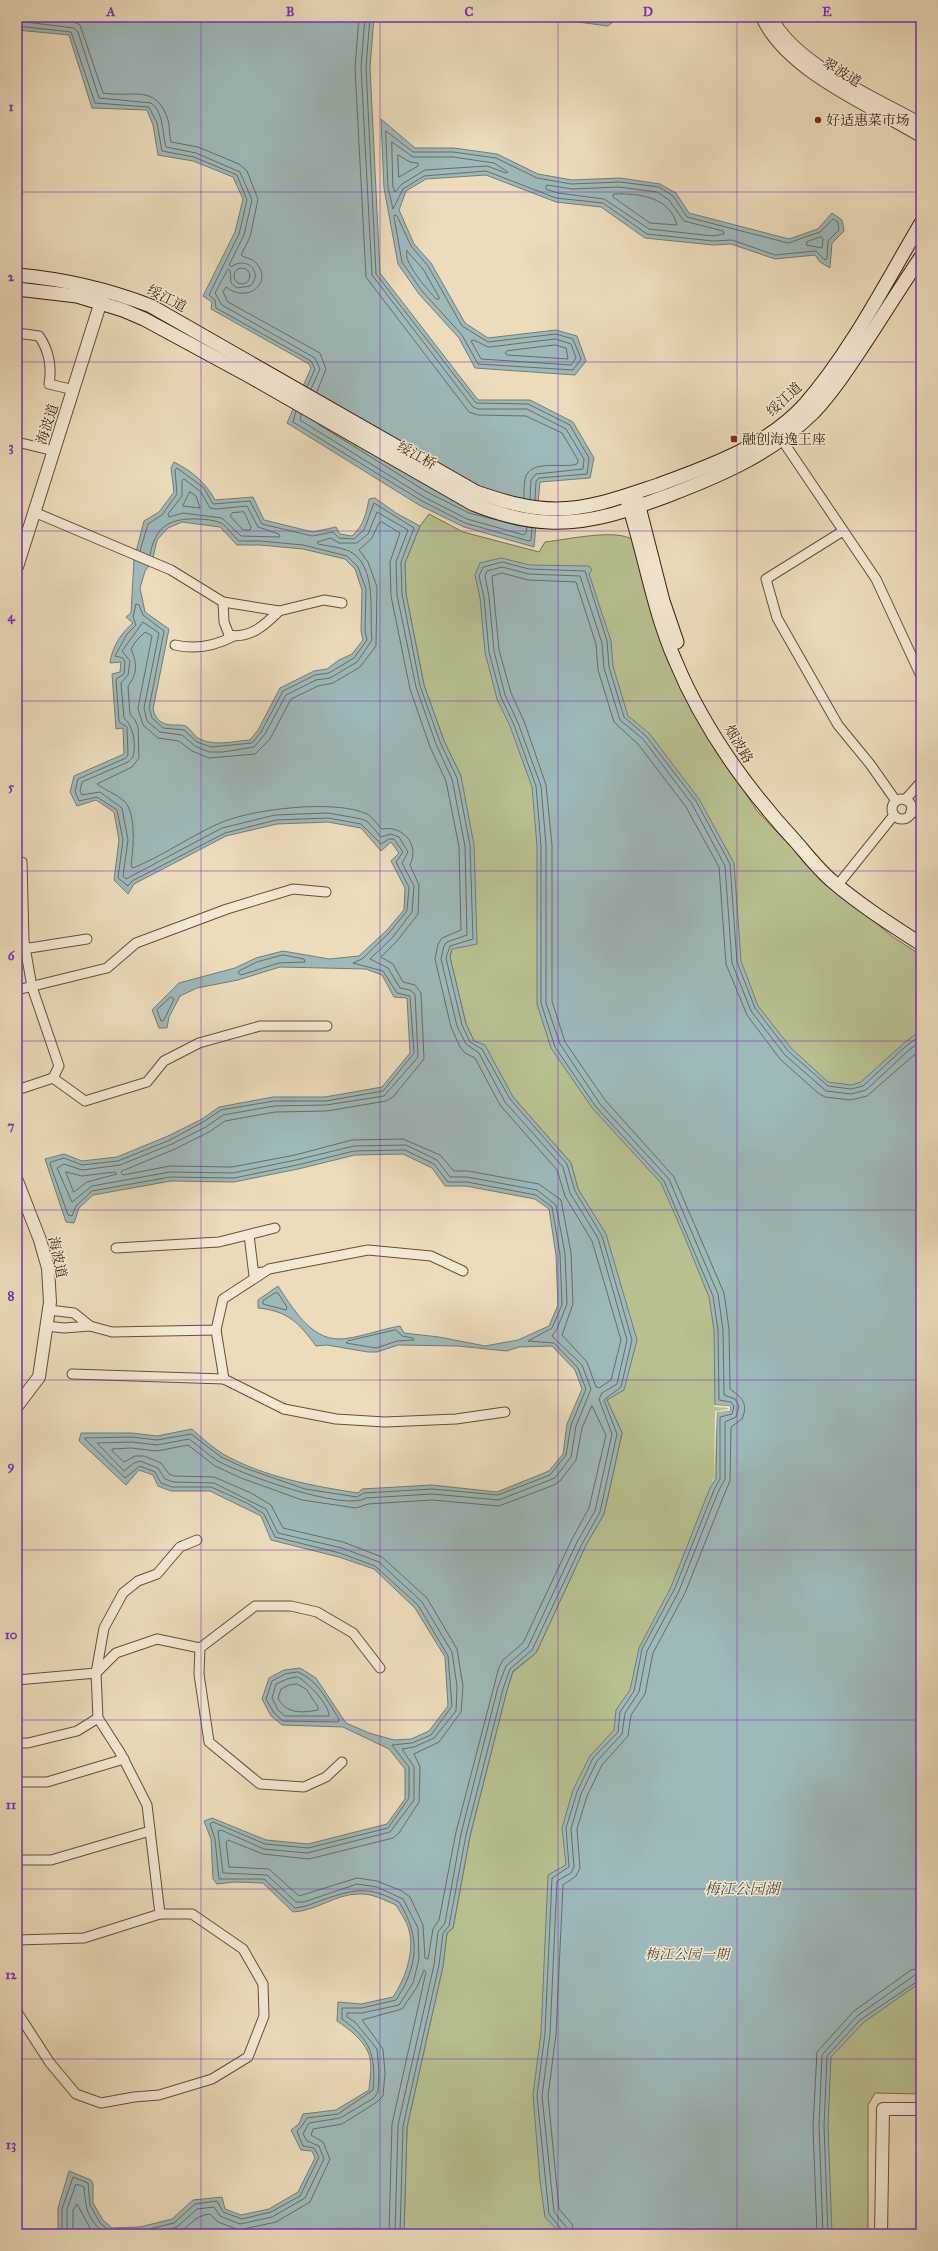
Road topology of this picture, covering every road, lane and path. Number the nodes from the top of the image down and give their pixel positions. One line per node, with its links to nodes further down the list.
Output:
1 (762, 17): 4 (street, 翠波道)
2 (771, 17): 3 (street, 翠波道)
3 (921, 124)
4 (921, 136)
5 (921, 223): 17 (main road, 绥江道)
6 (921, 256): 14 (main road, 绥江道)
7 (17, 275): 9 (main road, 绥江道)
8 (17, 289): 10 (main road)
9 (105, 290): 10 (street, 海波道); 12 (main road, 绥江道)
10 (101, 303): 13 (street, 海波道); 21 (main road, 绥江桥)
11 (17, 333): 13 (street)
12 (290, 384): 18 (main road, 绥江桥)
13 (74, 390): 16 (street, 海波道)
14 (782, 440): 19 (main road, 绥江道); 22 (street)
15 (17, 442): 16 (street)
16 (54, 451): 20 (street, 海波道)
17 (631, 494): 18 (main road, 绥江道); 19 (main road, 烟波路)
18 (544, 508)
19 (635, 509): 21 (main road, 绥江道); 36 (main road, 烟波路); 40 (main road, 烟波路)
20 (34, 512): 23 (street, 海波道); 24 (street)
21 (543, 521)
22 (843, 531): 29 (street); 31 (street)
23 (17, 567)
24 (223, 602): 26 (street); 27 (street)
25 (342, 603): 26 (street)
26 (279, 611): 27 (street)
27 (234, 636): 28 (street)
28 (175, 645)
29 (921, 676)
30 (921, 782): 31 (street)
31 (901, 801): 32 (street); 34 (street)
32 (911, 811): 33 (street); 34 (street)
33 (921, 814)
34 (894, 815): 36 (street)
35 (22, 862): 41 (street)
36 (841, 881): 39 (main road, 烟波路)
37 (326, 892): 42 (street)
38 (87, 939): 41 (street)
39 (921, 939)
40 (921, 944)
41 (21, 950): 42 (street)
42 (32, 987): 43 (street); 45 (street)
43 (17, 990)
44 (327, 1026): 45 (street)
45 (53, 1078): 46 (street)
46 (17, 1090)
47 (17, 1181): 53 (street, 海波道)
48 (275, 1228): 49 (street)
49 (249, 1235): 50 (street); 51 (street)
50 (116, 1248)
51 (269, 1269): 52 (street); 56 (street)
52 (463, 1271)
53 (49, 1310): 54 (street, 海波道); 55 (street)
54 (47, 1326): 55 (street); 59 (street, 海波道)
55 (90, 1326): 56 (street)
56 (216, 1330): 58 (street)
57 (72, 1374): 58 (street)
58 (224, 1379): 60 (street)
59 (17, 1406)
60 (504, 1412)
61 (197, 1540): 64 (street)
62 (200, 1648): 63 (street); 64 (street); 69 (street)
63 (380, 1668)
64 (96, 1673): 65 (street); 66 (street)
65 (17, 1680)
66 (98, 1718): 67 (street); 68 (street)
67 (17, 1743)
68 (124, 1759): 70 (street); 71 (street)
69 (342, 1762)
70 (17, 1782)
71 (150, 1831): 72 (street); 73 (street)
72 (17, 1860)
73 (160, 1914): 74 (street); 75 (street)
74 (17, 1940)
75 (17, 2012)
76 (921, 2109): 77 (street)
77 (881, 2234)

